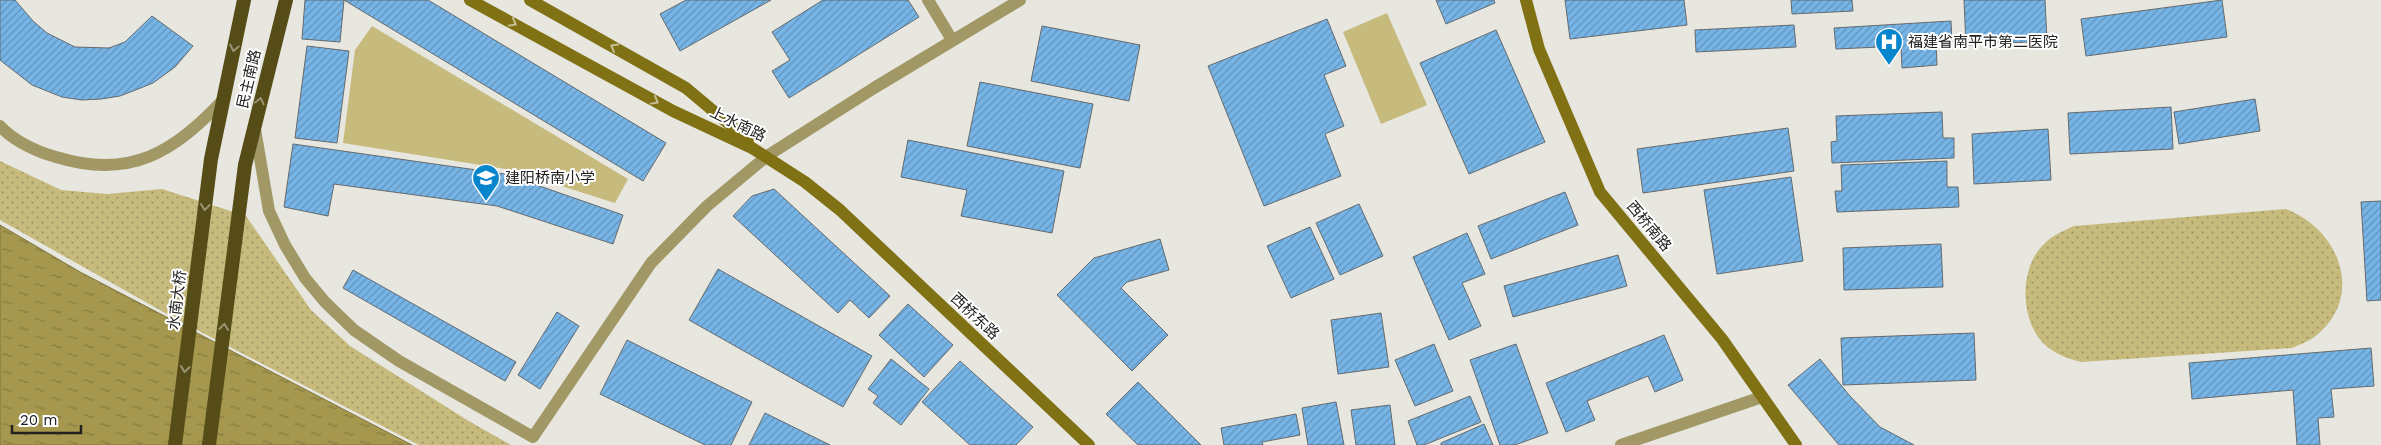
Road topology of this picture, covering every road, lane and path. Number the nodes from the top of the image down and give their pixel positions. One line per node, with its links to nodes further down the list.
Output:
1 (244, 0): 9 (highway, 民主南路, one-way to 9)
2 (286, 0): 11 (highway, 民主南路, one-way to 2)
3 (470, 0): 12 (main road, 上水南路, one-way to 12)
4 (530, 0): 12 (main road, 上水南路, one-way to 4)
5 (928, 0): 8 (street)
6 (1020, 0): 8 (street)
7 (1526, 0): 14 (main road, 西桥南路)
8 (952, 40): 12 (street)
9 (224, 99): 10 (street); 13 (highway, 民主南路)
10 (0, 126)
11 (254, 126): 12 (street); 16 (highway, 民主南路, one-way to 11)
12 (767, 156): 17 (main road, 西桥东路)
13 (211, 159): 15 (highway, 水南大桥, one-way to 15)
14 (1762, 396): 18 (street); 19 (main road, 西桥南路)
15 (175, 445)
16 (209, 445)
17 (1089, 445)
18 (1620, 445)
19 (1796, 445)

